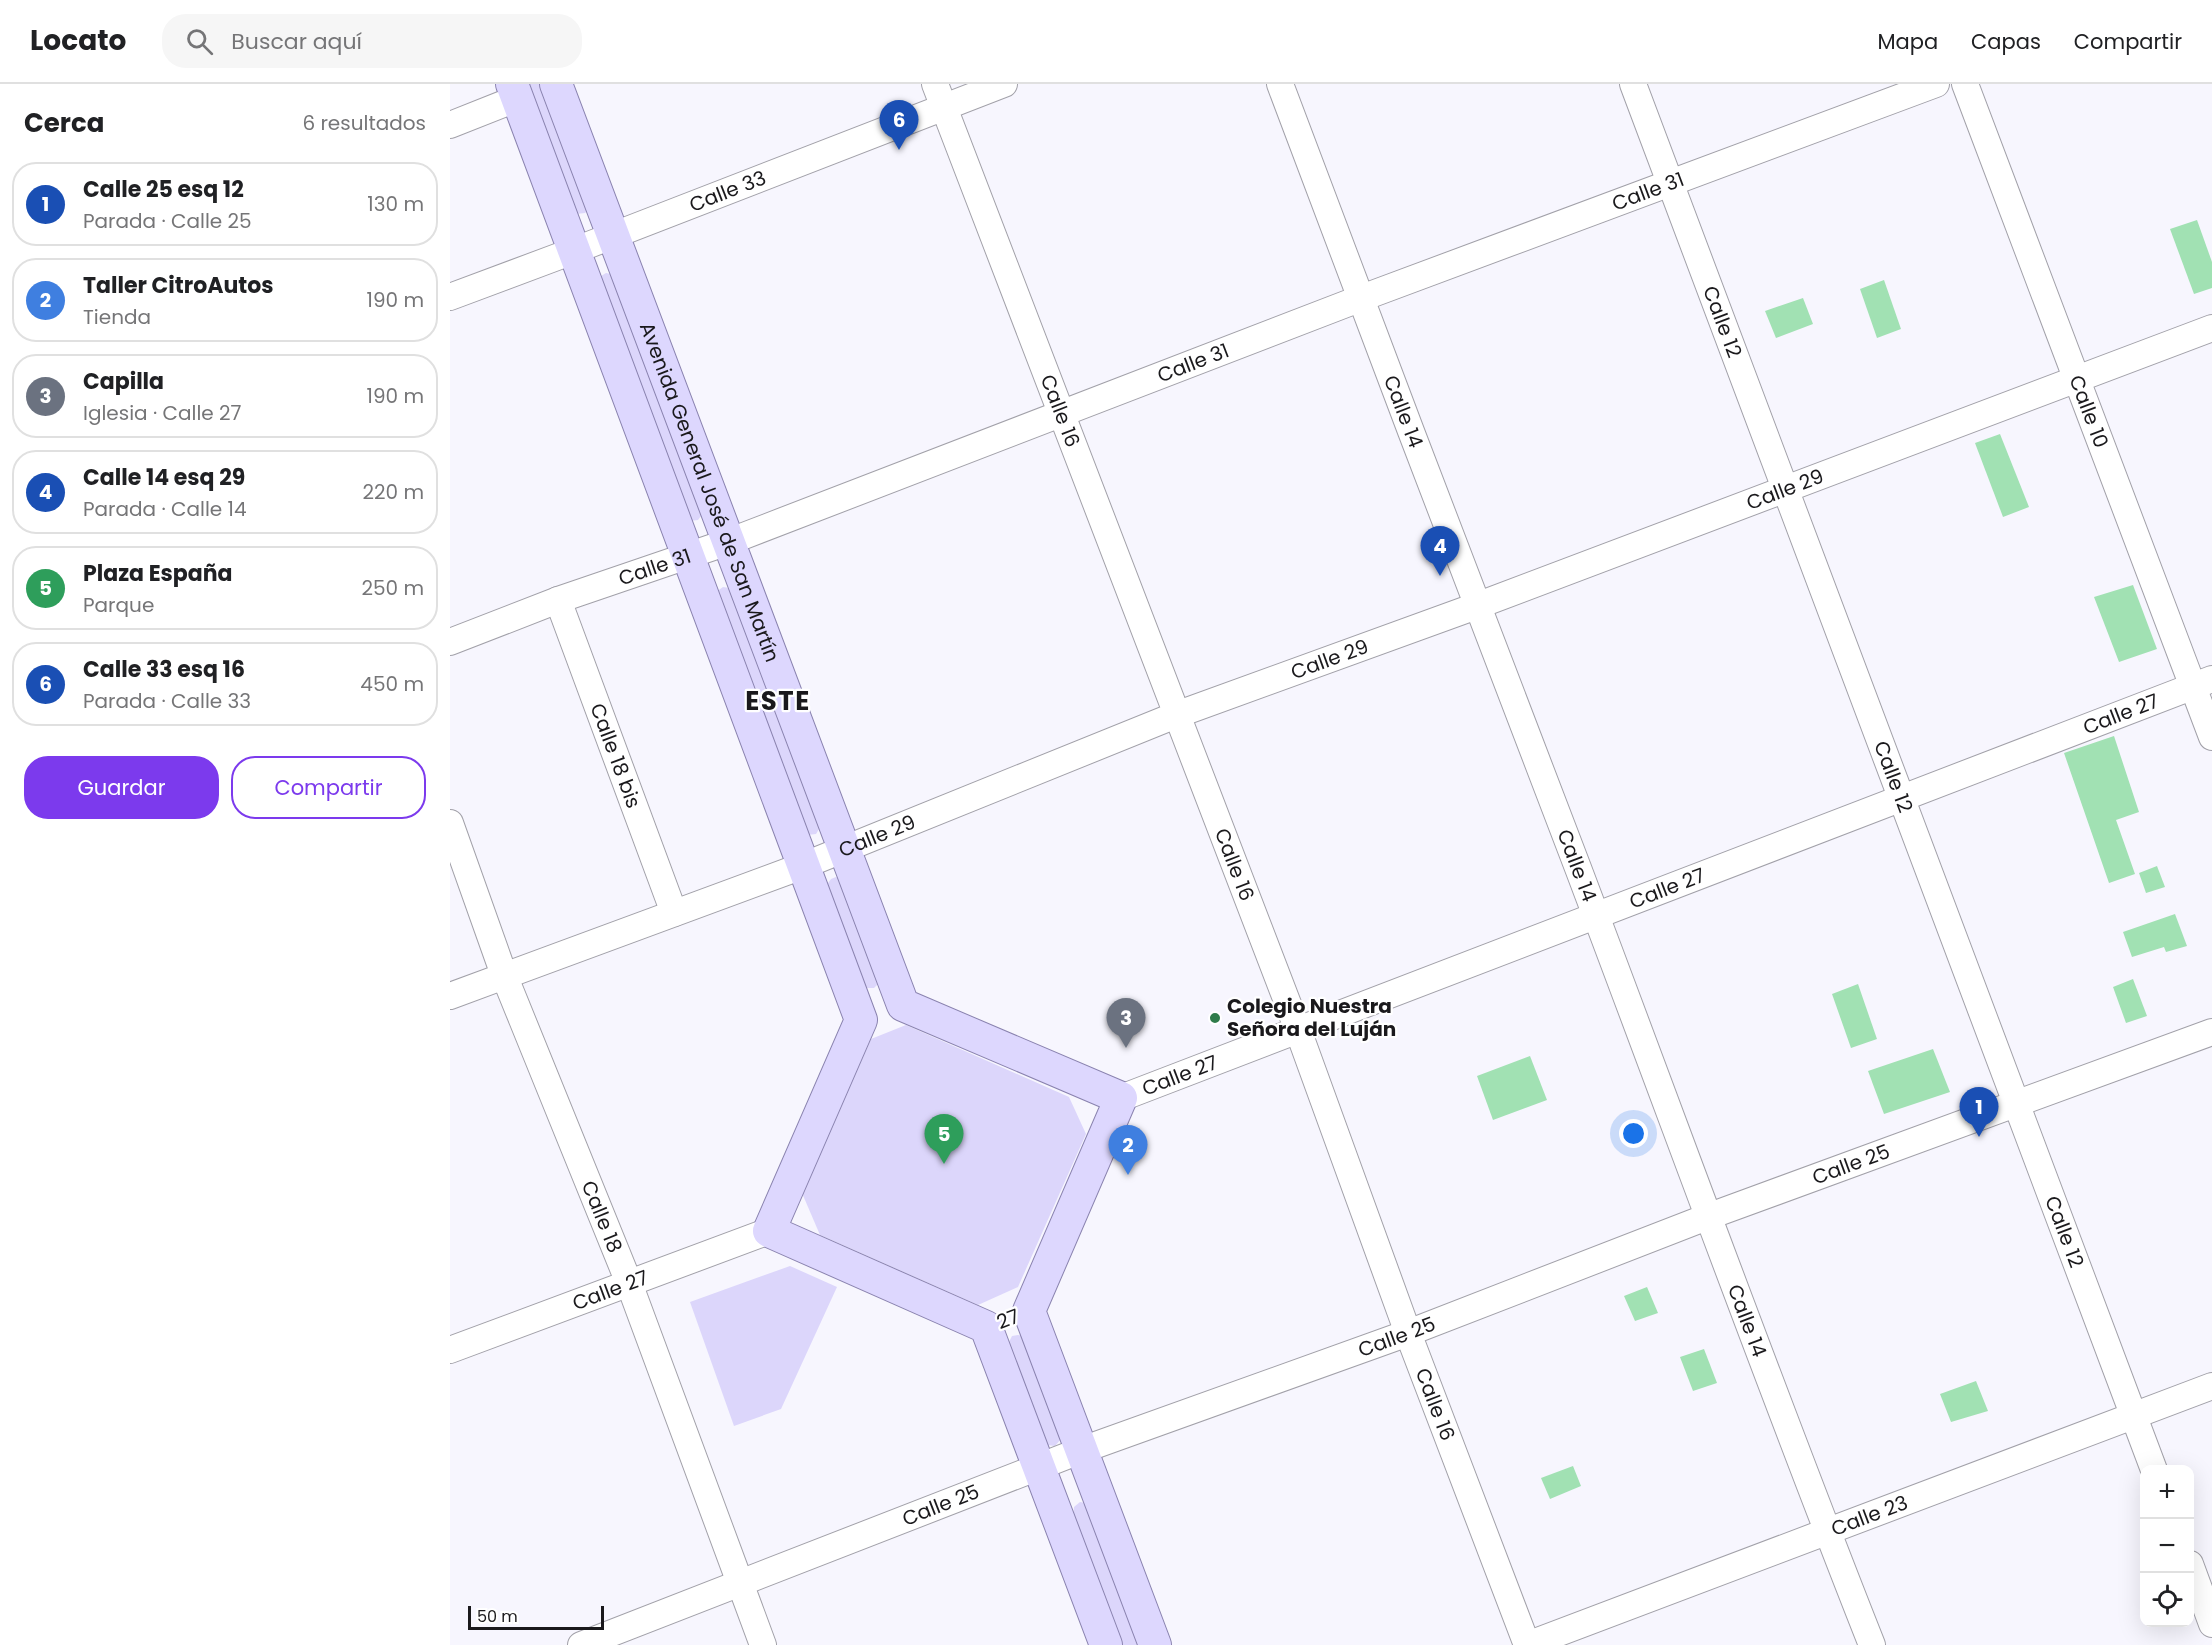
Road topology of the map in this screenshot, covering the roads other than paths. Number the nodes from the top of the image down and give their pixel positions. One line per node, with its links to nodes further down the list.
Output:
1 (556, 84): 11 (main road, Avenida General José de San Martín)
2 (1004, 84): 8 (street, Calle 33)
3 (1280, 84): 14 (street, Calle 14)
4 (1633, 84): 10 (street, Calle 12)
5 (1936, 84): 10 (street, Calle 31)
6 (1965, 84): 16 (street, Calle 10)
7 (515, 91): 9 (street); 12 (main road, Avenida General José de San Martín)
8 (939, 96): 11 (street, Calle 33); 17 (street, Calle 16)
9 (450, 125)
10 (1670, 183): 14 (street, Calle 31); 18 (street, Calle 12)
11 (613, 236): 12 (street, Calle 33); 19 (main road, Avenida General José de San Martín)
12 (573, 251): 13 (street, Calle 33); 20 (main road, Avenida General José de San Martín)
13 (450, 297)
14 (1359, 299): 17 (street, Calle 31); 22 (street, Calle 14)
15 (2212, 328): 16 (street, Calle 29)
16 (2076, 378): 18 (street, Calle 29); 24 (street, Calle 10)
17 (1062, 415): 19 (street, Calle 31); 25 (street, Calle 16)
18 (1785, 490): 22 (street, Calle 29); 27 (street, Calle 12)
19 (728, 542): 20 (street, Calle 31); 29 (main road, Avenida General José de San Martín)
20 (689, 555): 21 (street, Calle 31); 30 (main road, Avenida General José de San Martín)
21 (558, 600): 23 (street, Calle 31); 31 (street, Calle 18 bis)
22 (1479, 605): 25 (street, Calle 29); 32 (street, Calle 14)
23 (450, 642)
24 (2202, 683): 26 (street, Calle 10); 27 (street, Calle 27)
25 (1176, 715): 29 (street, Calle 29); 37 (street, Calle 16)
26 (2212, 737)
27 (1901, 798): 32 (street, Calle 27); 40 (street, Calle 12)
28 (450, 823): 33 (street, Calle 18)
29 (843, 850): 30 (street, Calle 29); 35 (main road, Avenida General José de San Martín)
30 (805, 865): 31 (street, Calle 29); 36 (main road, Avenida General José de San Martín)
31 (674, 913): 33 (street, Calle 29)
32 (1596, 916): 37 (street, Calle 27); 41 (street, Calle 14)
33 (504, 975): 34 (street, Calle 29); 43 (street, Calle 18)
34 (450, 996)
35 (903, 1005): 36 (main road); 39 (main road)
36 (861, 1020): 42 (main road)
37 (1298, 1030): 39 (street, Calle 27); 46 (street, Calle 16)
38 (2212, 1032): 40 (street, Calle 25)
39 (1121, 1098): 44 (main road)
40 (2015, 1103): 41 (street, Calle 25); 49 (street, Calle 12)
41 (1707, 1217): 46 (street, Calle 25); 53 (street, Calle 14)
42 (769, 1231): 43 (street, Calle 27); 45 (main road)
43 (628, 1283): 47 (street, Calle 27); 55 (street, Calle 18)
44 (1029, 1311): 45 (main road, 27); 50 (main road)
45 (986, 1327): 52 (main road)
46 (1408, 1333): 50 (street, Calle 25); 61 (street, Calle 16)
47 (450, 1350)
48 (2212, 1386): 49 (street, Calle 23)
49 (2133, 1415): 51 (street, Calle 12); 53 (street, Calle 23)
50 (1082, 1450): 52 (street, Calle 25); 60 (main road)
51 (2152, 1465)
52 (1039, 1468): 55 (street, Calle 25); 59 (main road)
53 (1827, 1532): 61 (street, Calle 23); 62 (street, Calle 14)
54 (2193, 1573): 56 (street)
55 (740, 1583): 57 (street, Calle 25); 58 (street, Calle 18)
56 (2212, 1624)
57 (581, 1645)
58 (763, 1645)
59 (1106, 1645)
60 (1155, 1645)
61 (1527, 1645)
62 (1872, 1645)

